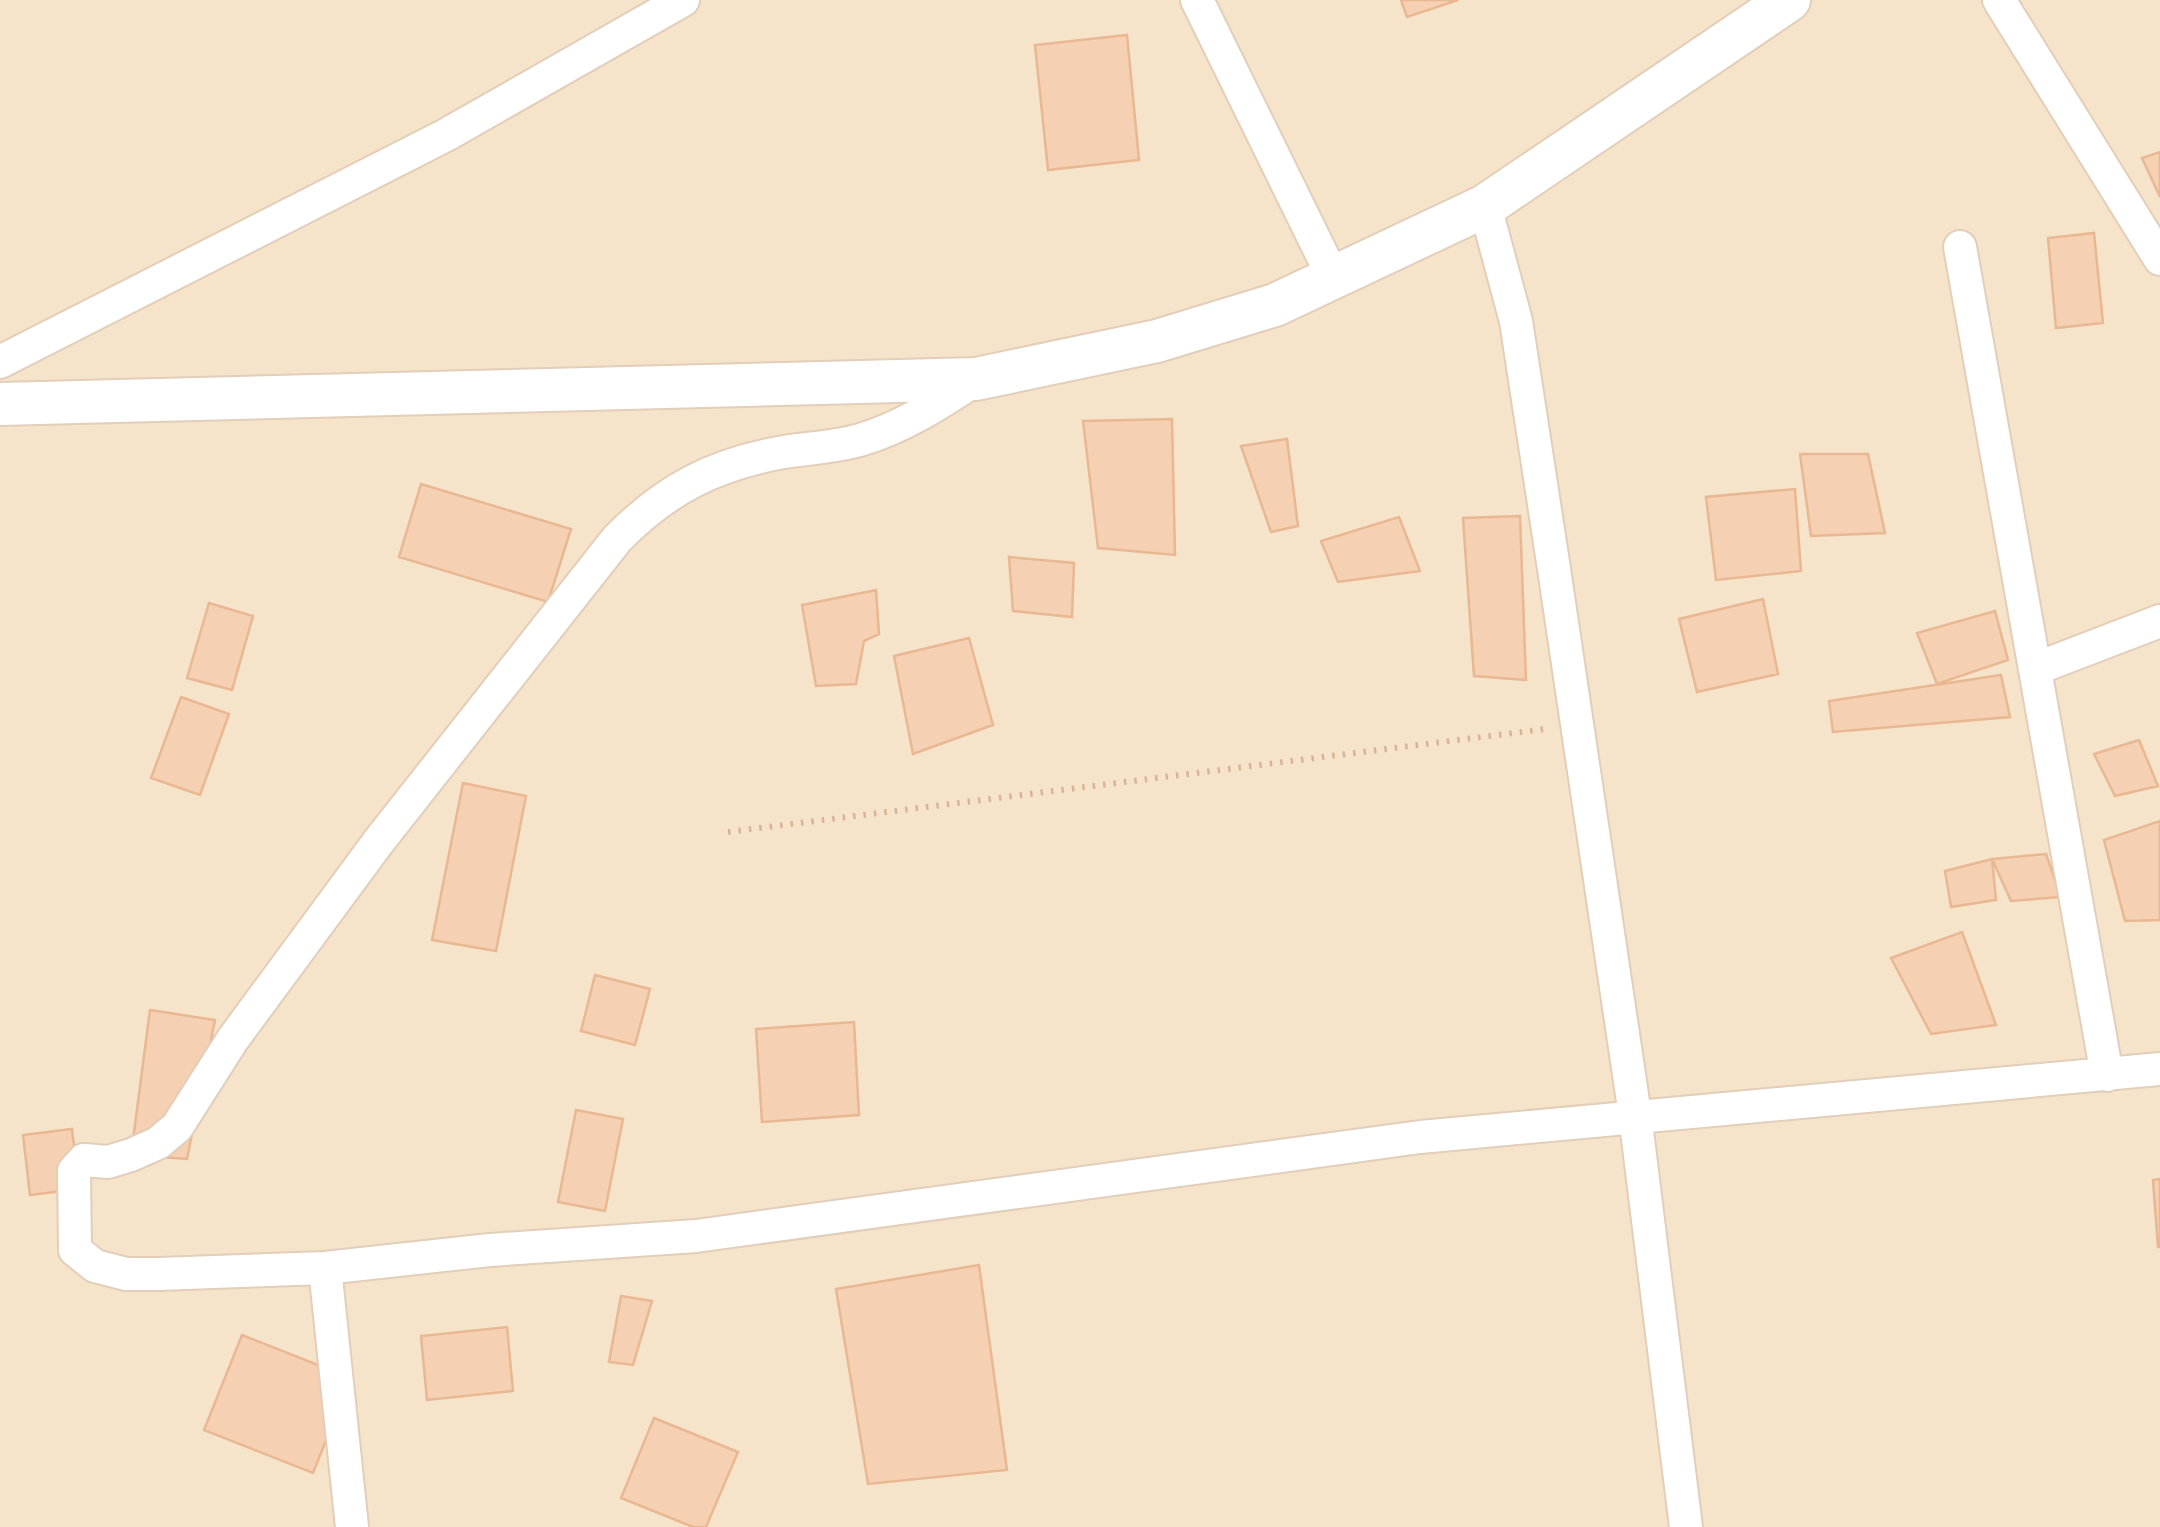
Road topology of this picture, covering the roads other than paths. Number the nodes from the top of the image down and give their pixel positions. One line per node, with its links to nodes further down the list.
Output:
1 (683, 0): 9 (street)
2 (1197, 0): 8 (street)
3 (1789, 0): 5 (street)
4 (2000, 0): 7 (street)
5 (1485, 206): 8 (street); 16 (street)
6 (1960, 248): 13 (street)
7 (2160, 259)
8 (1334, 279): 10 (street)
9 (0, 362)
10 (976, 379): 11 (street); 17 (street)
11 (0, 404)
12 (2160, 621): 13 (street)
13 (2035, 668): 15 (street)
14 (2160, 1070): 15 (street)
15 (2107, 1074): 16 (street)
16 (1636, 1116): 17 (street); 19 (street)
17 (325, 1268): 18 (street)
18 (352, 1527)
19 (1686, 1527)

